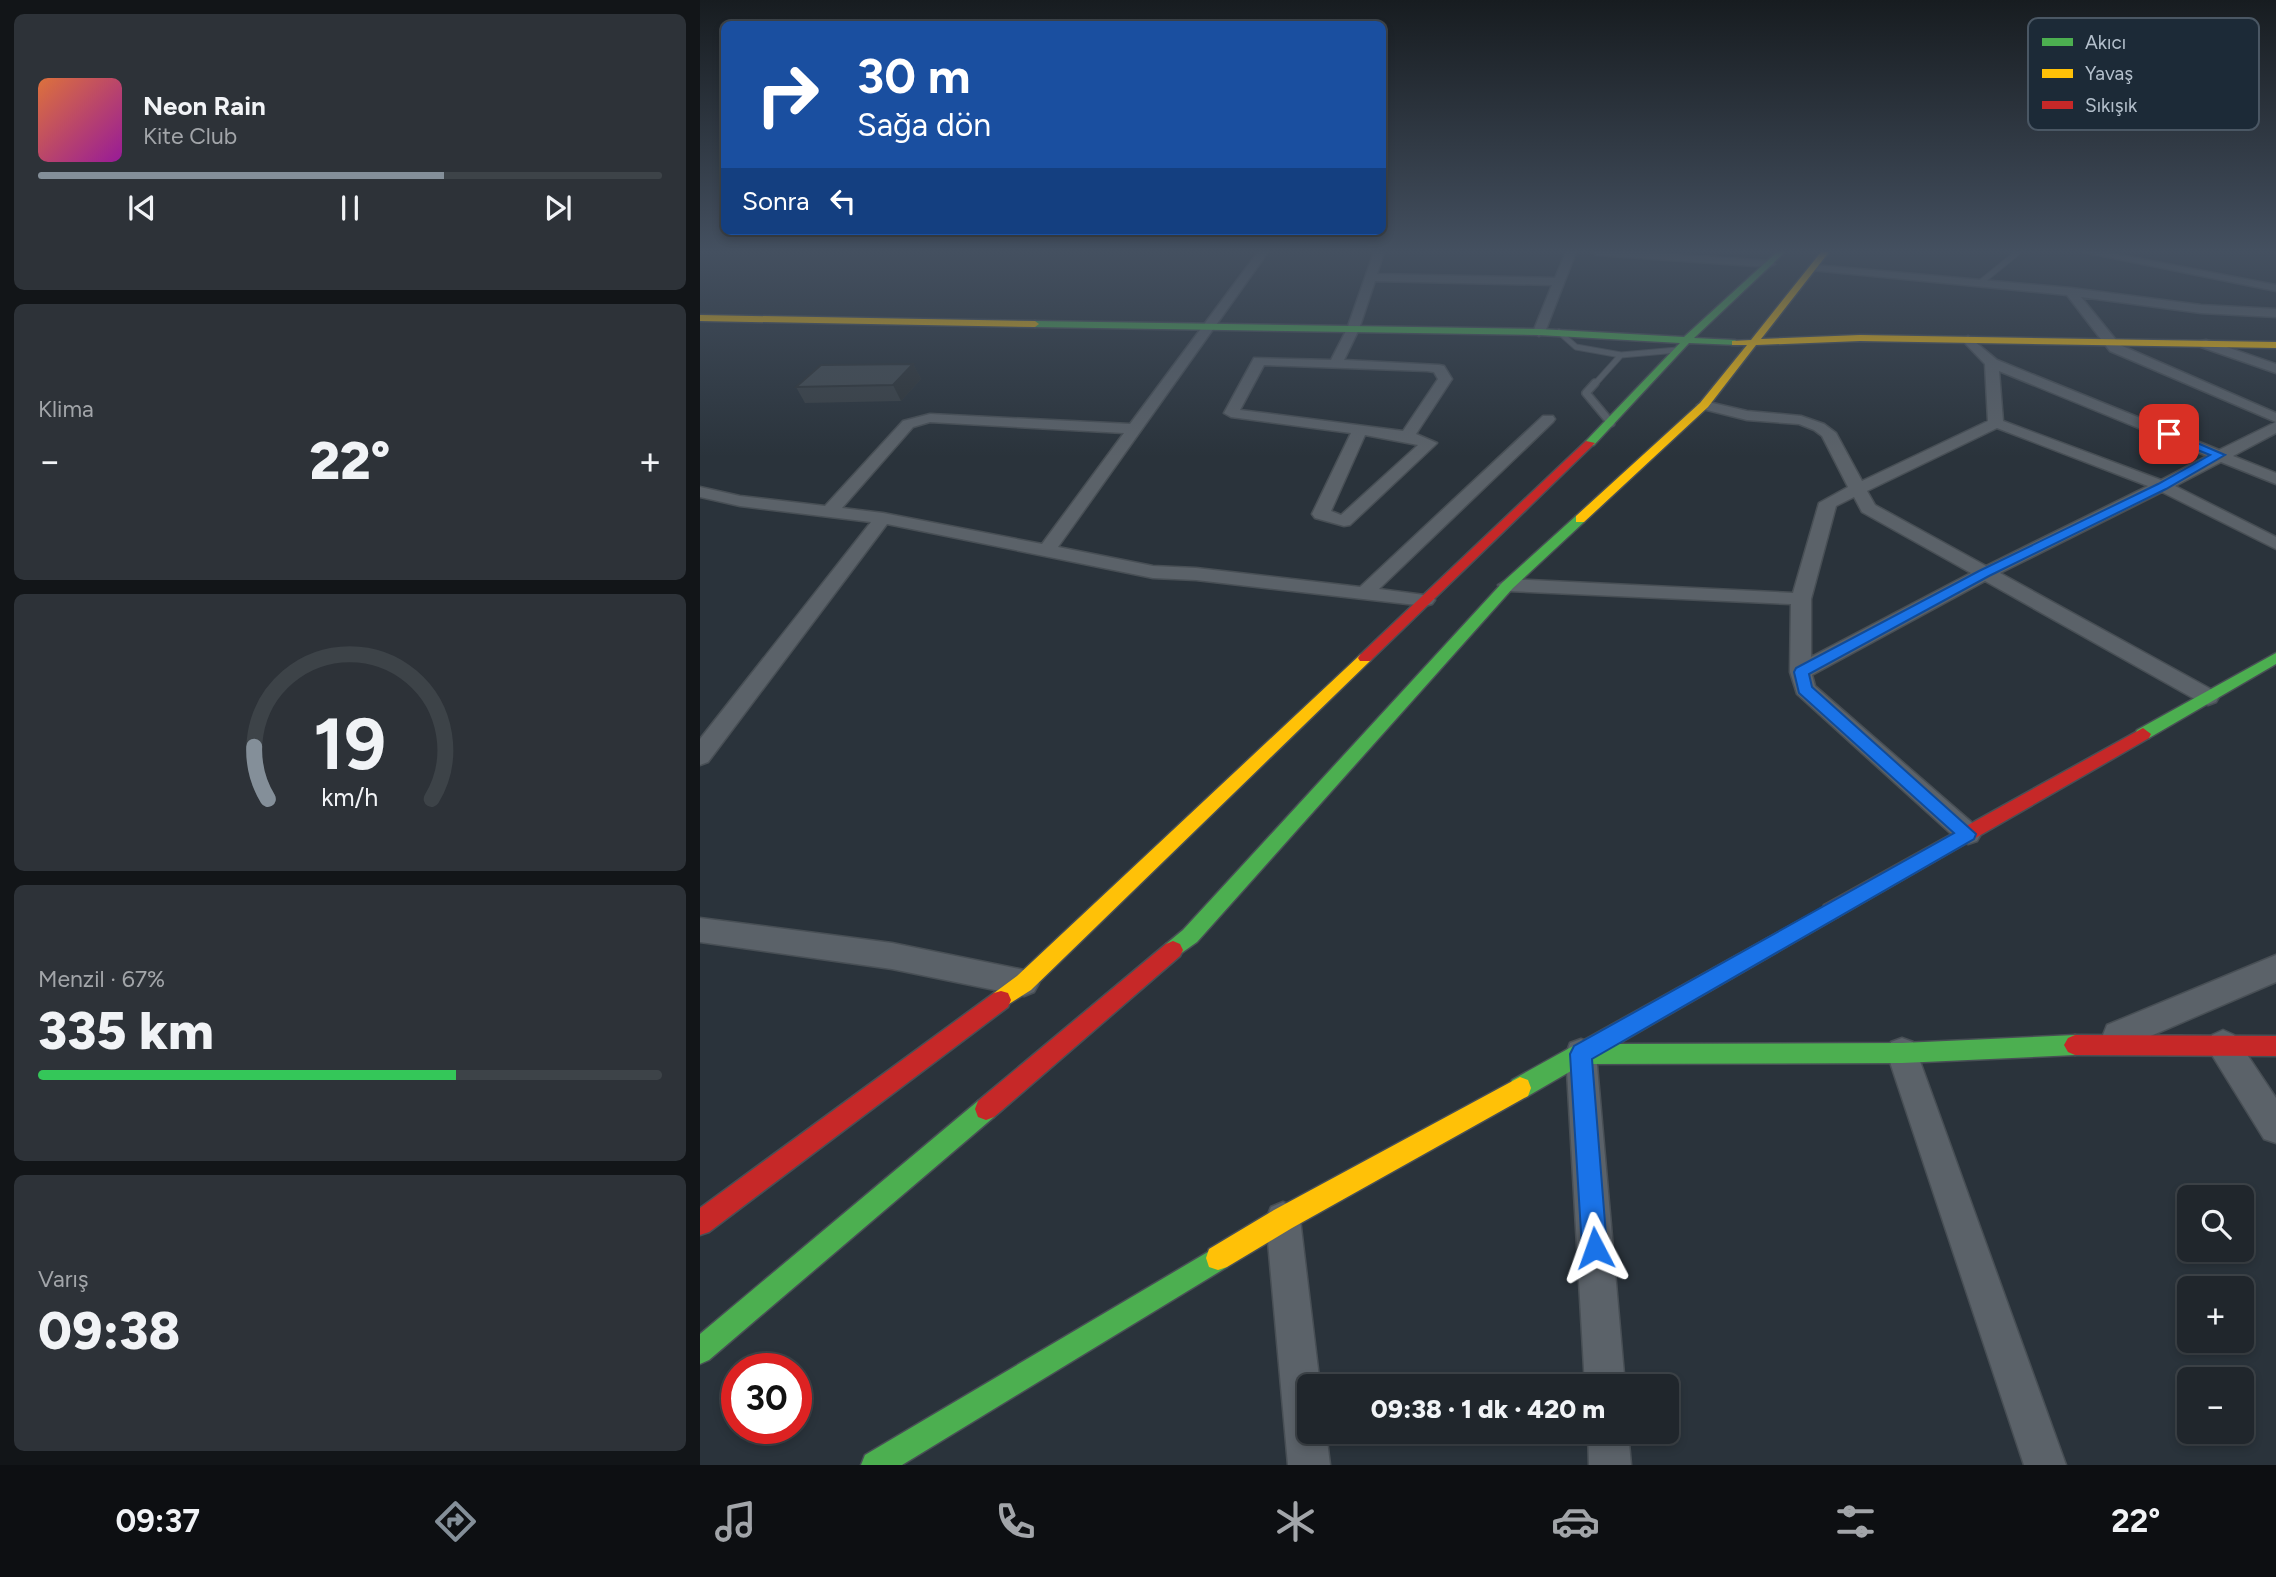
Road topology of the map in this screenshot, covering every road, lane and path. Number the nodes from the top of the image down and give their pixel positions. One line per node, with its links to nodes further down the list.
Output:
1 (851, 320): 9 (main road)
2 (1214, 320): 9 (street)
3 (1356, 320): 11 (street)
4 (1544, 320): 12 (street)
5 (1706, 320): 8 (main road)
6 (1772, 320): 10 (main road)
7 (2093, 320): 18 (street)
8 (1703, 323): 10 (main road); 14 (main road); 20 (main road)
9 (1210, 326): 11 (main road); 32 (street)
10 (1766, 328): 15 (main road); 17 (main road)
11 (1353, 329): 12 (main road); 23 (street)
12 (1539, 332): 13 (main road)
13 (1559, 332): 14 (main road); 22 (lane)
14 (1610, 334): 20 (main road)
15 (1860, 338): 16 (main road); 17 (main road)
16 (1968, 340): 18 (main road); 24 (street)
17 (1755, 342): 20 (main road); 26 (main road)
18 (2109, 342): 19 (main road); 27 (street)
19 (2206, 344): 21 (main road); 25 (street)
20 (1682, 345): 22 (lane); 29 (main road)
21 (2276, 345)
22 (1621, 355): 29 (lane)
23 (1336, 363): 33 (street); 34 (street)
24 (1992, 363): 30 (street); 35 (street)
25 (2276, 369)
26 (1703, 405): 38 (street); 45 (main road)
27 (2276, 418)
28 (1548, 419): 46 (street)
29 (1611, 423): 48 (main road)
30 (1996, 423): 37 (street); 38 (street)
31 (2276, 427): 35 (street)
32 (1135, 429): 40 (street); 43 (street)
33 (1360, 430): 34 (street); 34 (street)
34 (1407, 436)
35 (2219, 455): 36 (street); 37 (street)
36 (2276, 479)
37 (2162, 486): 42 (street); 44 (street)
38 (1857, 488): 44 (street); 47 (street)
39 (700, 492): 40 (street)
40 (829, 512): 41 (street)
41 (883, 518): 43 (street); 52 (street)
42 (2276, 544)
43 (1046, 551): 46 (street)
44 (1984, 573): 50 (street); 51 (street)
45 (1508, 585): 47 (street); 65 (main road)
46 (1364, 593): 48 (street)
47 (1801, 599): 50 (street)
48 (1425, 600): 56 (main road)
49 (2276, 658): 51 (main road)
50 (1801, 672): 53 (street)
51 (2208, 697): 53 (main road)
52 (700, 755)
53 (1968, 834): 61 (main road)
54 (700, 930): 56 (street)
55 (2276, 968): 57 (street)
56 (1024, 984): 64 (main road)
57 (2099, 1044): 58 (main road); 60 (main road)
58 (2223, 1045): 59 (main road); 62 (street)
59 (2276, 1046)
60 (1902, 1053): 61 (main road); 71 (street)
61 (1581, 1054): 63 (main road); 66 (street)
62 (2276, 1127)
63 (1283, 1219): 68 (main road); 69 (street)
64 (700, 1223)
65 (700, 1351)
66 (1604, 1374)
67 (1609, 1444): 70 (street)
68 (875, 1465)
69 (1309, 1465)
70 (1610, 1465)
71 (2045, 1465)

